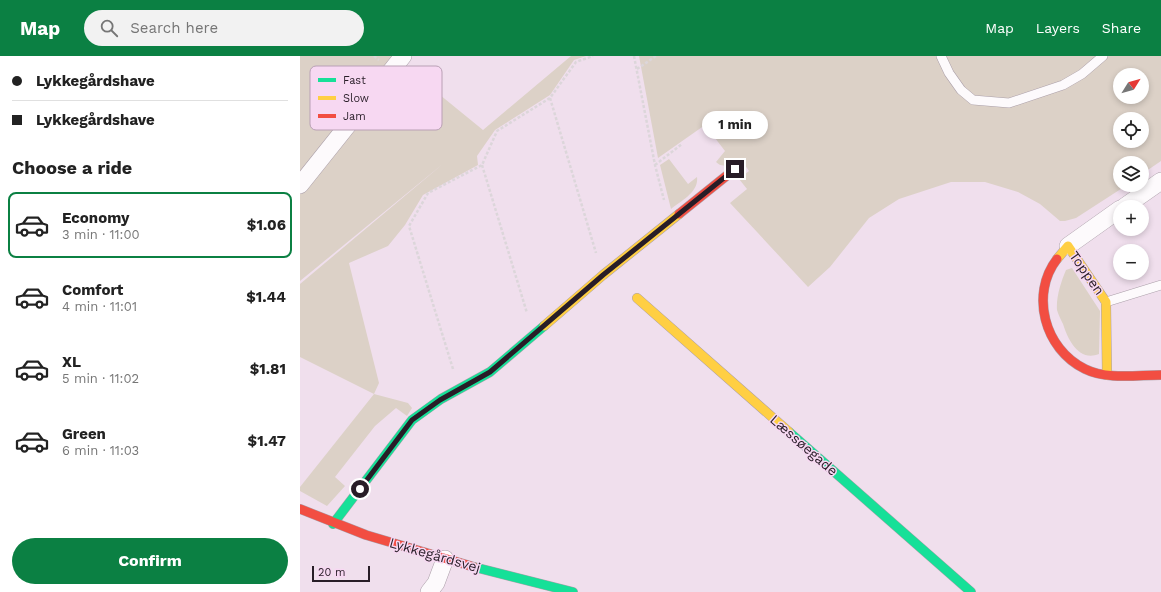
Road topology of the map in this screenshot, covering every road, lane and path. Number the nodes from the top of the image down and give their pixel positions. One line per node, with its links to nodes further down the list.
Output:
1 (403, 56): 7 (street)
2 (593, 56): 9 (path)
3 (634, 56): 8 (path)
4 (656, 56): 8 (path)
5 (941, 56): 6 (lane)
6 (1103, 56)
7 (395, 66)
8 (637, 69): 13 (path)
9 (550, 98): 12 (path); 21 (path)
10 (344, 130): 16 (street)
11 (682, 144): 13 (path)
12 (482, 165): 25 (path); 28 (path)
13 (655, 165): 19 (path)
14 (735, 169): 19 (street)
15 (1161, 181): 17 (street)
16 (300, 185)
17 (1134, 200)
18 (1113, 215): 20 (street)
19 (670, 221): 21 (street)
20 (1068, 246): 24 (street, Toppen); 26 (street, Toppen)
21 (603, 275): 25 (street)
22 (1161, 285): 24 (lane)
23 (637, 298): 34 (street, Læssøegade)
24 (1106, 302): 26 (street, Toppen)
25 (533, 333): 28 (street)
26 (1107, 375): 27 (street)
27 (1161, 375)
28 (459, 389): 30 (street)
29 (300, 509): 30 (street, Lykkegårdsvej)
30 (333, 524): 31 (street, Lykkegårdsvej)
31 (445, 559): 32 (street); 33 (street, Lykkegårdsvej)
32 (429, 592)
33 (573, 592)
34 (971, 592)

